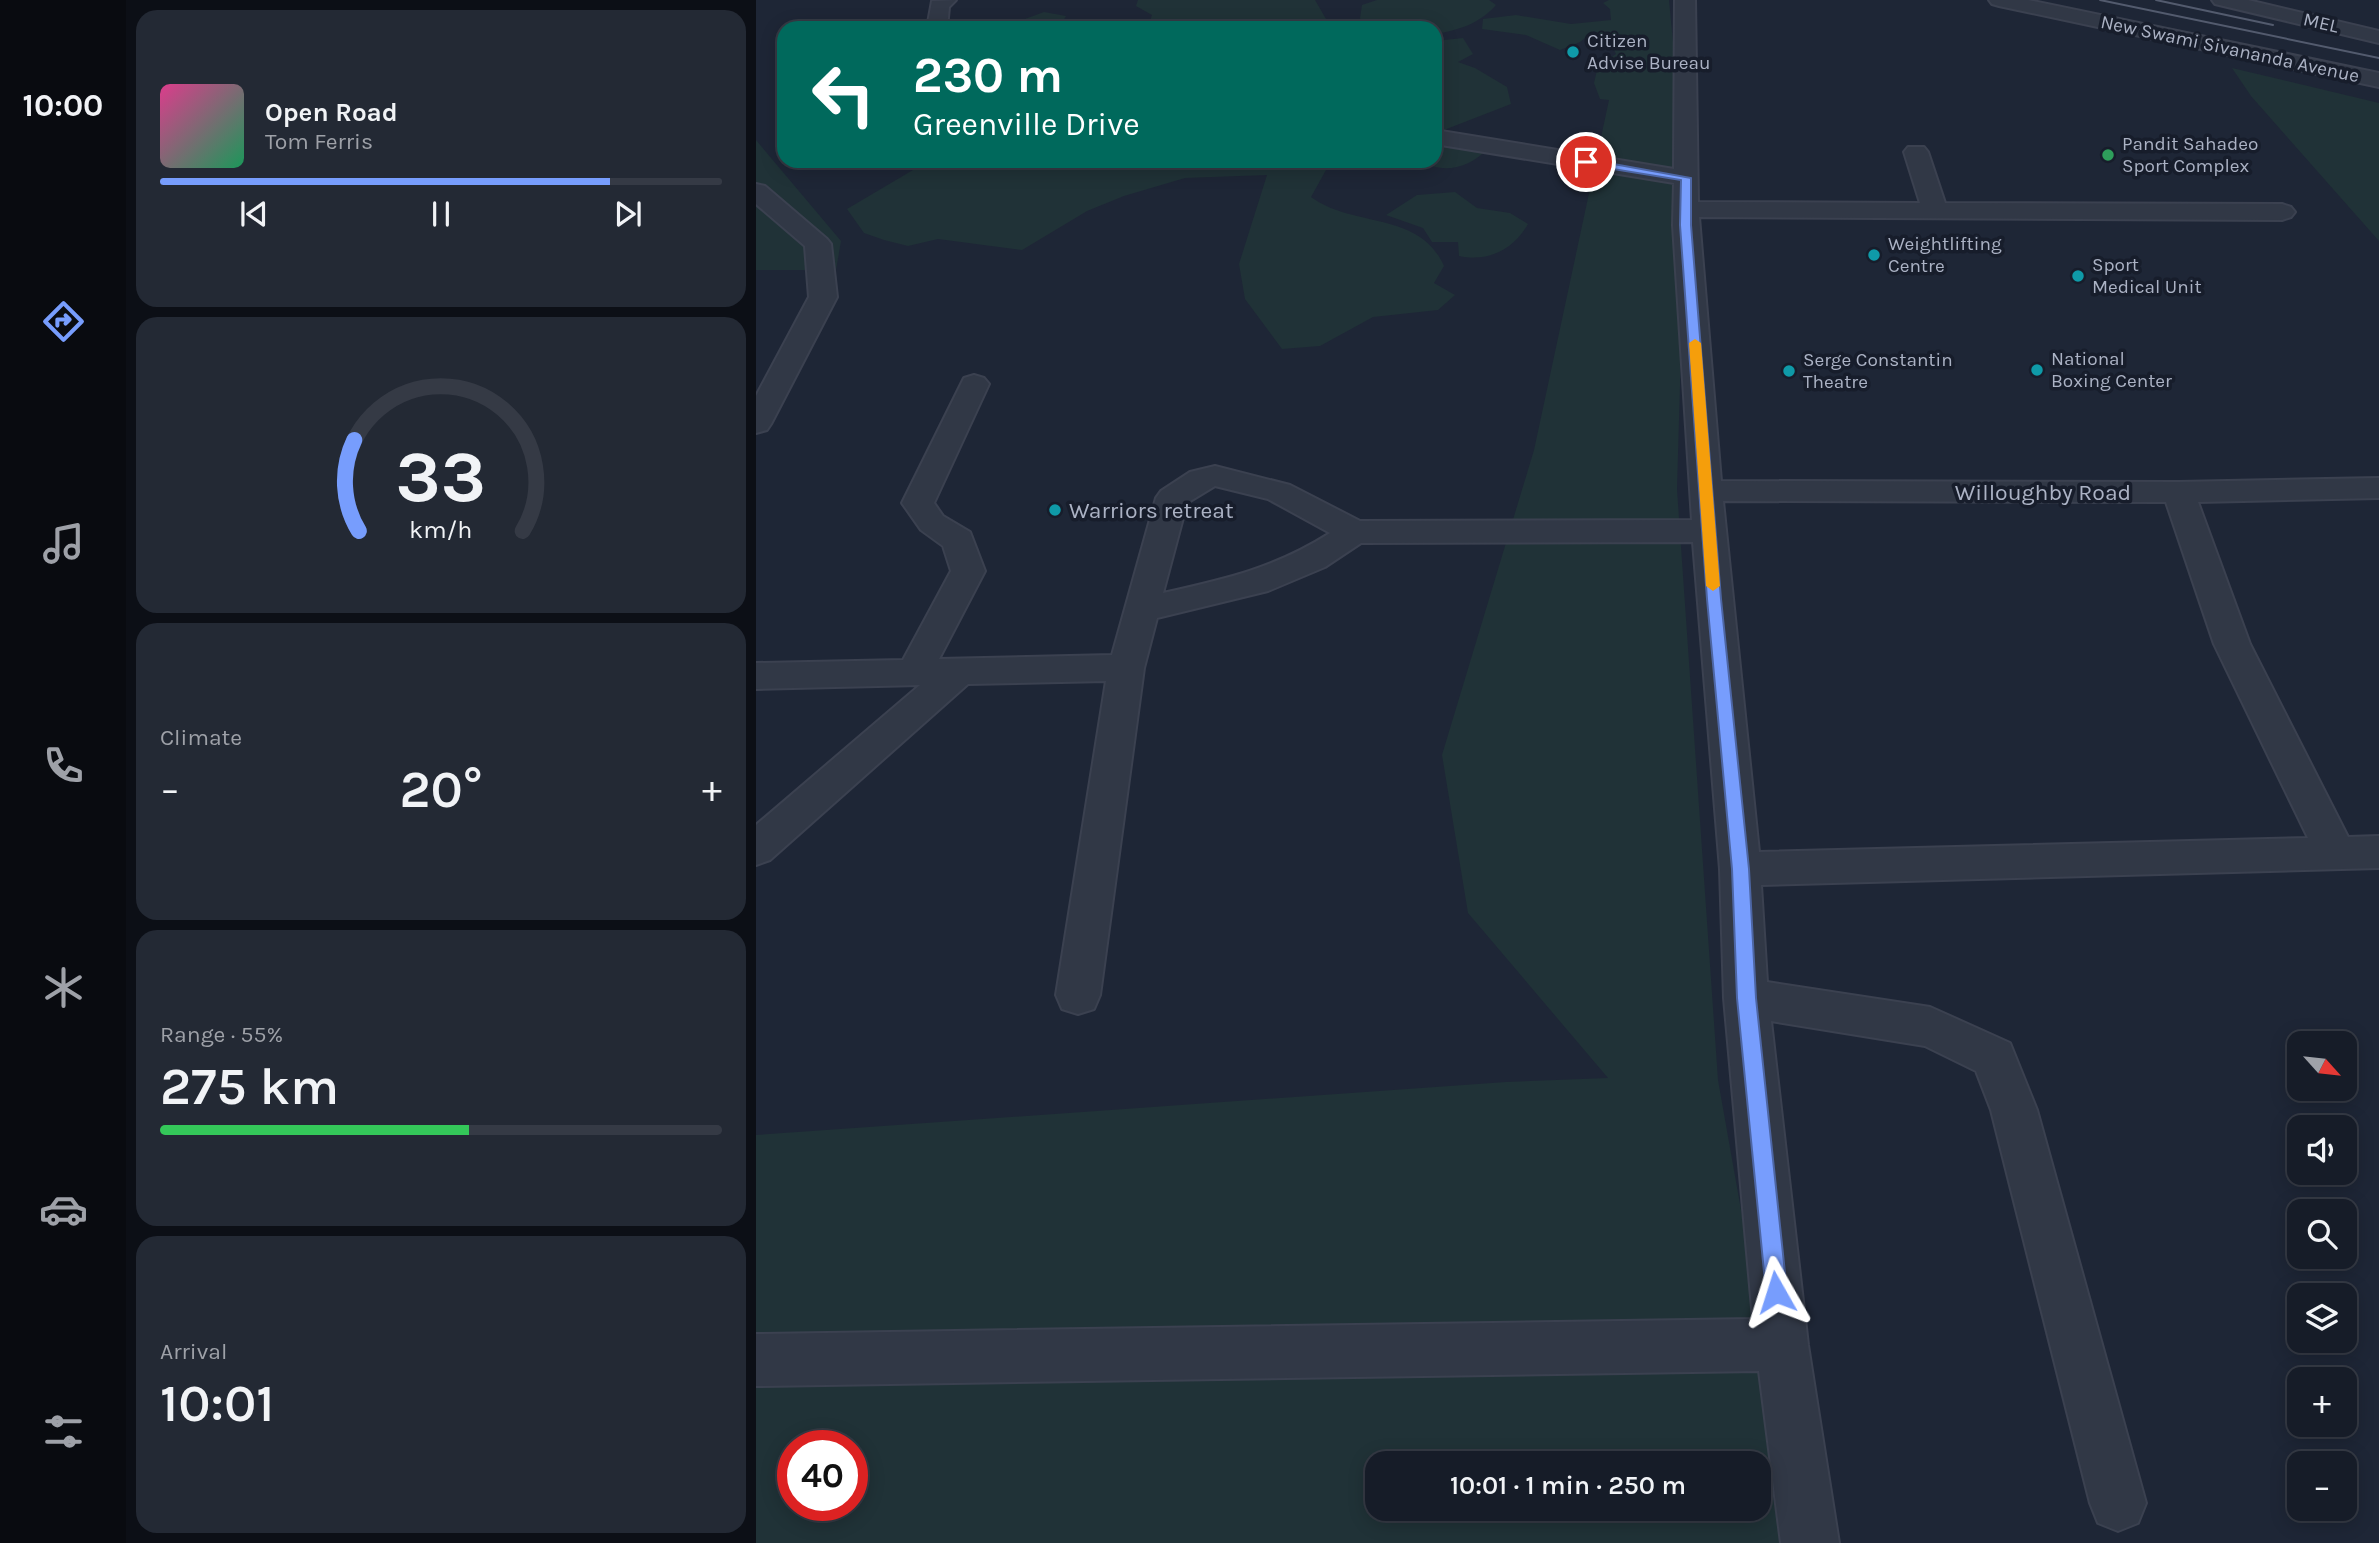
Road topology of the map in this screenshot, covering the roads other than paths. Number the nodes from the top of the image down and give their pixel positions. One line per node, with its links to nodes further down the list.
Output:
1 (946, 0): 7 (street)
2 (1685, 0): 13 (street)
3 (1999, 0): 9 (street, New Swami Sivananda Avenue)
4 (2222, 0): 8 (street, MEL)
5 (2300, 0): 6 (street)
6 (2379, 20)
7 (938, 21)
8 (2379, 37)
9 (2379, 80)
10 (1442, 139): 13 (street)
11 (1916, 152): 14 (street)
12 (756, 191): 17 (street)
13 (1686, 194): 14 (street); 19 (street)
14 (1935, 209): 15 (street)
15 (2282, 212)
16 (974, 384): 25 (street)
17 (756, 424)
18 (2379, 488): 20 (street, Willoughby Road)
19 (1706, 491): 20 (street, Willoughby Road); 21 (street)
20 (2179, 492): 30 (street)
21 (1709, 531): 22 (street); 31 (street)
22 (1354, 532): 23 (street); 23 (street)
23 (1142, 610): 24 (street)
24 (1126, 668): 26 (street); 32 (street)
25 (913, 674): 26 (street); 27 (street)
26 (957, 674): 28 (street)
27 (756, 676)
28 (756, 849)
29 (2379, 852): 30 (street)
30 (2336, 853): 31 (street)
31 (1740, 869): 33 (street)
32 (1077, 995)
33 (1746, 998): 34 (street); 36 (street)
34 (1782, 1345): 35 (street); 37 (street)
35 (756, 1360)
36 (2118, 1503)
37 (1810, 1543)

